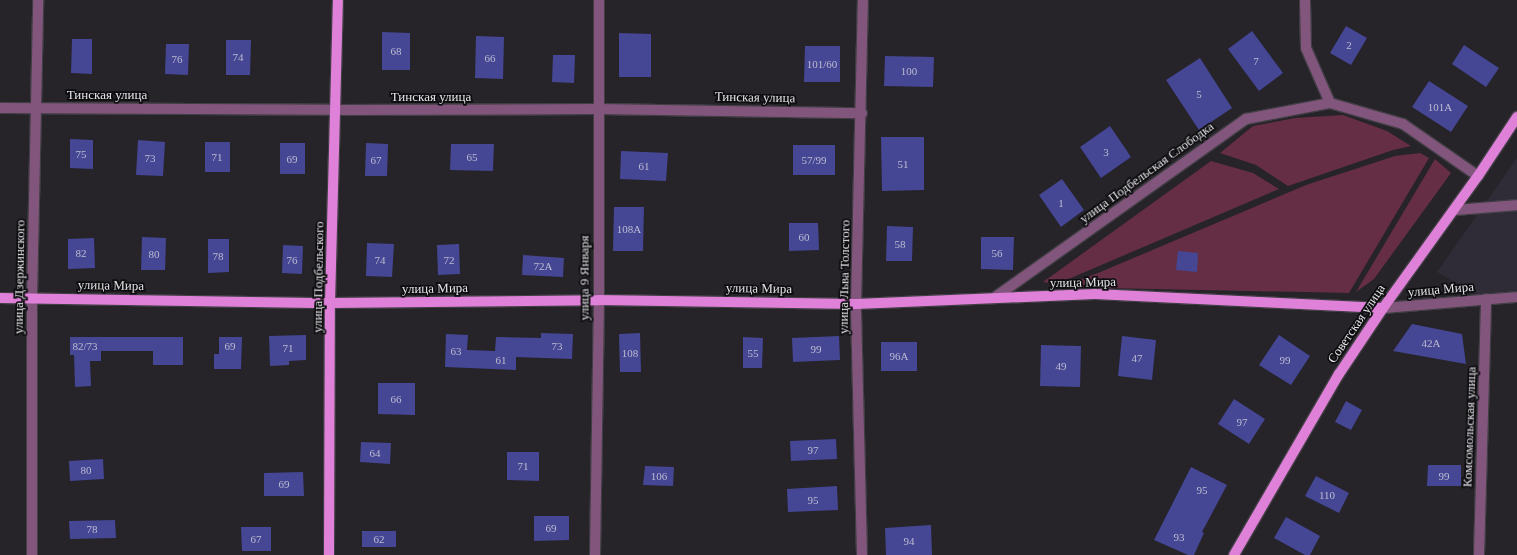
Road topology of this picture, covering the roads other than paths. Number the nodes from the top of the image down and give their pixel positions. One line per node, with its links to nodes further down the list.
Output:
1 (38, 0): 8 (street, улица Дзержинского)
2 (338, 0): 10 (main road, улица Подбельского)
3 (599, 0): 9 (street, улица 9 Января)
4 (863, 0): 11 (street, улица Льва Толстого)
5 (1305, 0): 6 (street)
6 (1330, 103): 13 (street); 19 (street, улица Подбельская Слободка)
7 (0, 108): 8 (street, Тинская улица)
8 (35, 108): 10 (street, Тинская улица); 18 (street, улица Дзержинского)
9 (598, 109): 10 (street, Тинская улица); 11 (street, Тинская улица); 21 (street, улица 9 Января)
10 (336, 110): 22 (main road, улица Подбельского)
11 (862, 112): 23 (street, улица Льва Толстого)
12 (1517, 117): 13 (main road, Советская улица)
13 (1478, 176): 15 (main road, Советская улица)
14 (1517, 204): 15 (street)
15 (1454, 210): 24 (main road, Советская улица)
16 (1517, 297): 20 (street, улица Мира)
17 (0, 298): 18 (main road, улица Мира)
18 (32, 298): 22 (main road, улица Мира); 25 (street, улица Дзержинского)
19 (994, 298): 23 (main road, улица Мира); 24 (main road, улица Мира)
20 (1486, 299): 24 (street, улица Мира); 30 (street, Комсомольская улица)
21 (599, 300): 22 (main road, улица Мира); 23 (main road, улица Мира); 27 (street, улица 9 Января)
22 (330, 303): 26 (main road, улица Подбельского)
23 (856, 304): 28 (street, улица Льва Толстого)
24 (1383, 308): 29 (main road, Советская улица)
25 (32, 555)
26 (329, 555)
27 (595, 555)
28 (862, 555)
29 (1234, 555)
30 (1479, 555)

